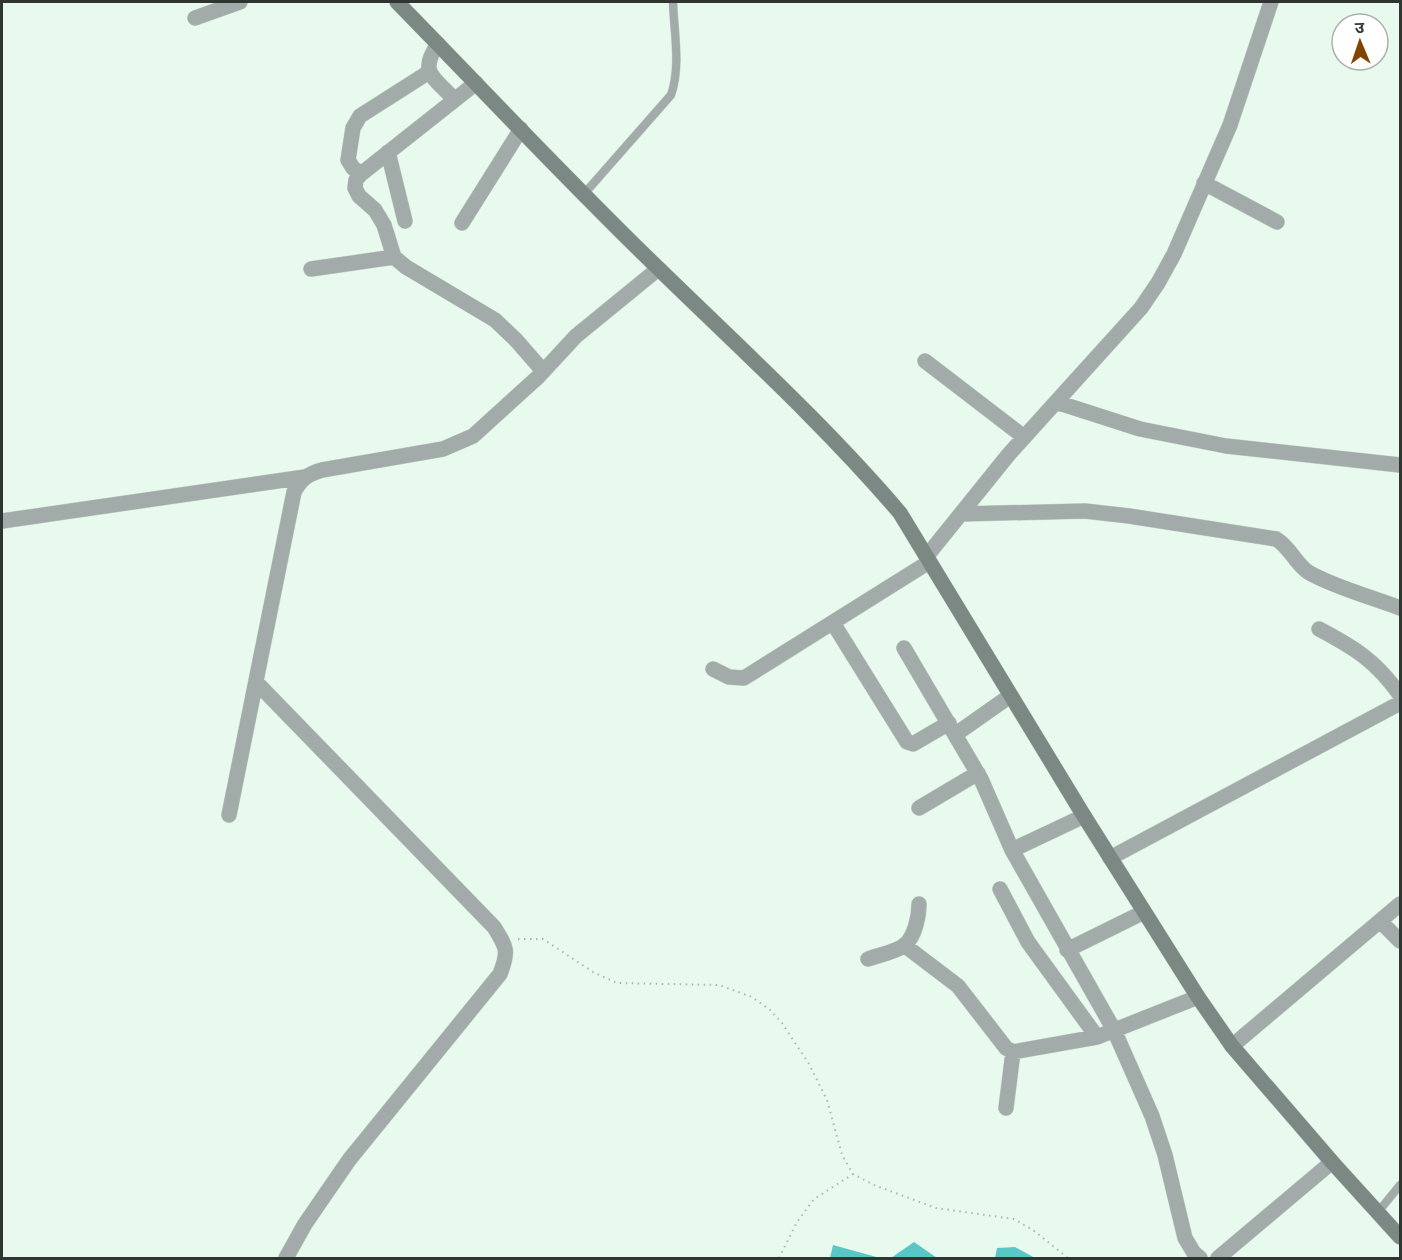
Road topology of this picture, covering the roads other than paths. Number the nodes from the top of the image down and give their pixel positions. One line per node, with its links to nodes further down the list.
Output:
1 (240, 2): 5 (street)
2 (673, 2): 14 (lane)
3 (1270, 2): 13 (street)
4 (401, 3): 6 (main road)
5 (195, 18)
6 (438, 44): 7 (street); 8 (main road)
7 (429, 72): 9 (street); 12 (street)
8 (476, 83): 9 (street); 10 (main road)
9 (454, 99): 11 (street)
10 (521, 129): 14 (main road); 17 (street)
11 (388, 152): 12 (street); 15 (street)
12 (361, 174): 18 (street)
13 (1204, 183): 16 (street); 23 (street)
14 (584, 194): 19 (main road)
15 (405, 221)
16 (1277, 222)
17 (462, 223)
18 (394, 257): 20 (street); 22 (street)
19 (658, 268): 22 (street); 29 (main road)
20 (311, 269)
21 (925, 361): 24 (street)
22 (543, 371): 26 (street)
23 (1056, 402): 24 (street); 25 (street)
24 (1024, 437): 27 (street)
25 (1401, 465)
26 (304, 477): 28 (street); 35 (street)
27 (961, 514): 29 (street); 30 (street)
28 (2, 521)
29 (928, 559): 31 (street); 37 (main road)
30 (1401, 608)
31 (833, 623): 34 (street); 39 (street)
32 (1319, 629): 36 (street)
33 (904, 648): 39 (street)
34 (713, 669)
35 (256, 682): 42 (street); 65 (street)
36 (1401, 695)
37 (1010, 696): 39 (street); 43 (main road)
38 (1401, 703): 45 (street)
39 (952, 728): 40 (street)
40 (978, 773): 41 (street); 44 (street)
41 (919, 808)
42 (229, 815)
43 (1084, 816): 44 (street); 45 (main road)
44 (1011, 850): 53 (street)
45 (1110, 858): 49 (main road)
46 (1000, 889): 57 (street)
47 (919, 904): 52 (street)
48 (1401, 904): 50 (street)
49 (1144, 912): 53 (street); 55 (main road)
50 (1380, 921): 51 (street); 58 (street)
51 (1401, 941)
52 (904, 945): 54 (street); 59 (street)
53 (1067, 950): 56 (street)
54 (868, 959)
55 (1198, 998): 56 (street); 58 (main road)
56 (1114, 1030): 57 (street); 66 (street)
57 (1097, 1037): 59 (street)
58 (1232, 1046): 61 (main road)
59 (1013, 1052): 60 (street)
60 (1006, 1108)
61 (1332, 1162): 63 (main road); 67 (street)
62 (1401, 1185): 63 (lane)
63 (1378, 1212): 64 (main road)
64 (1401, 1237)
65 (286, 1258)
66 (1200, 1258)
67 (1218, 1258)

